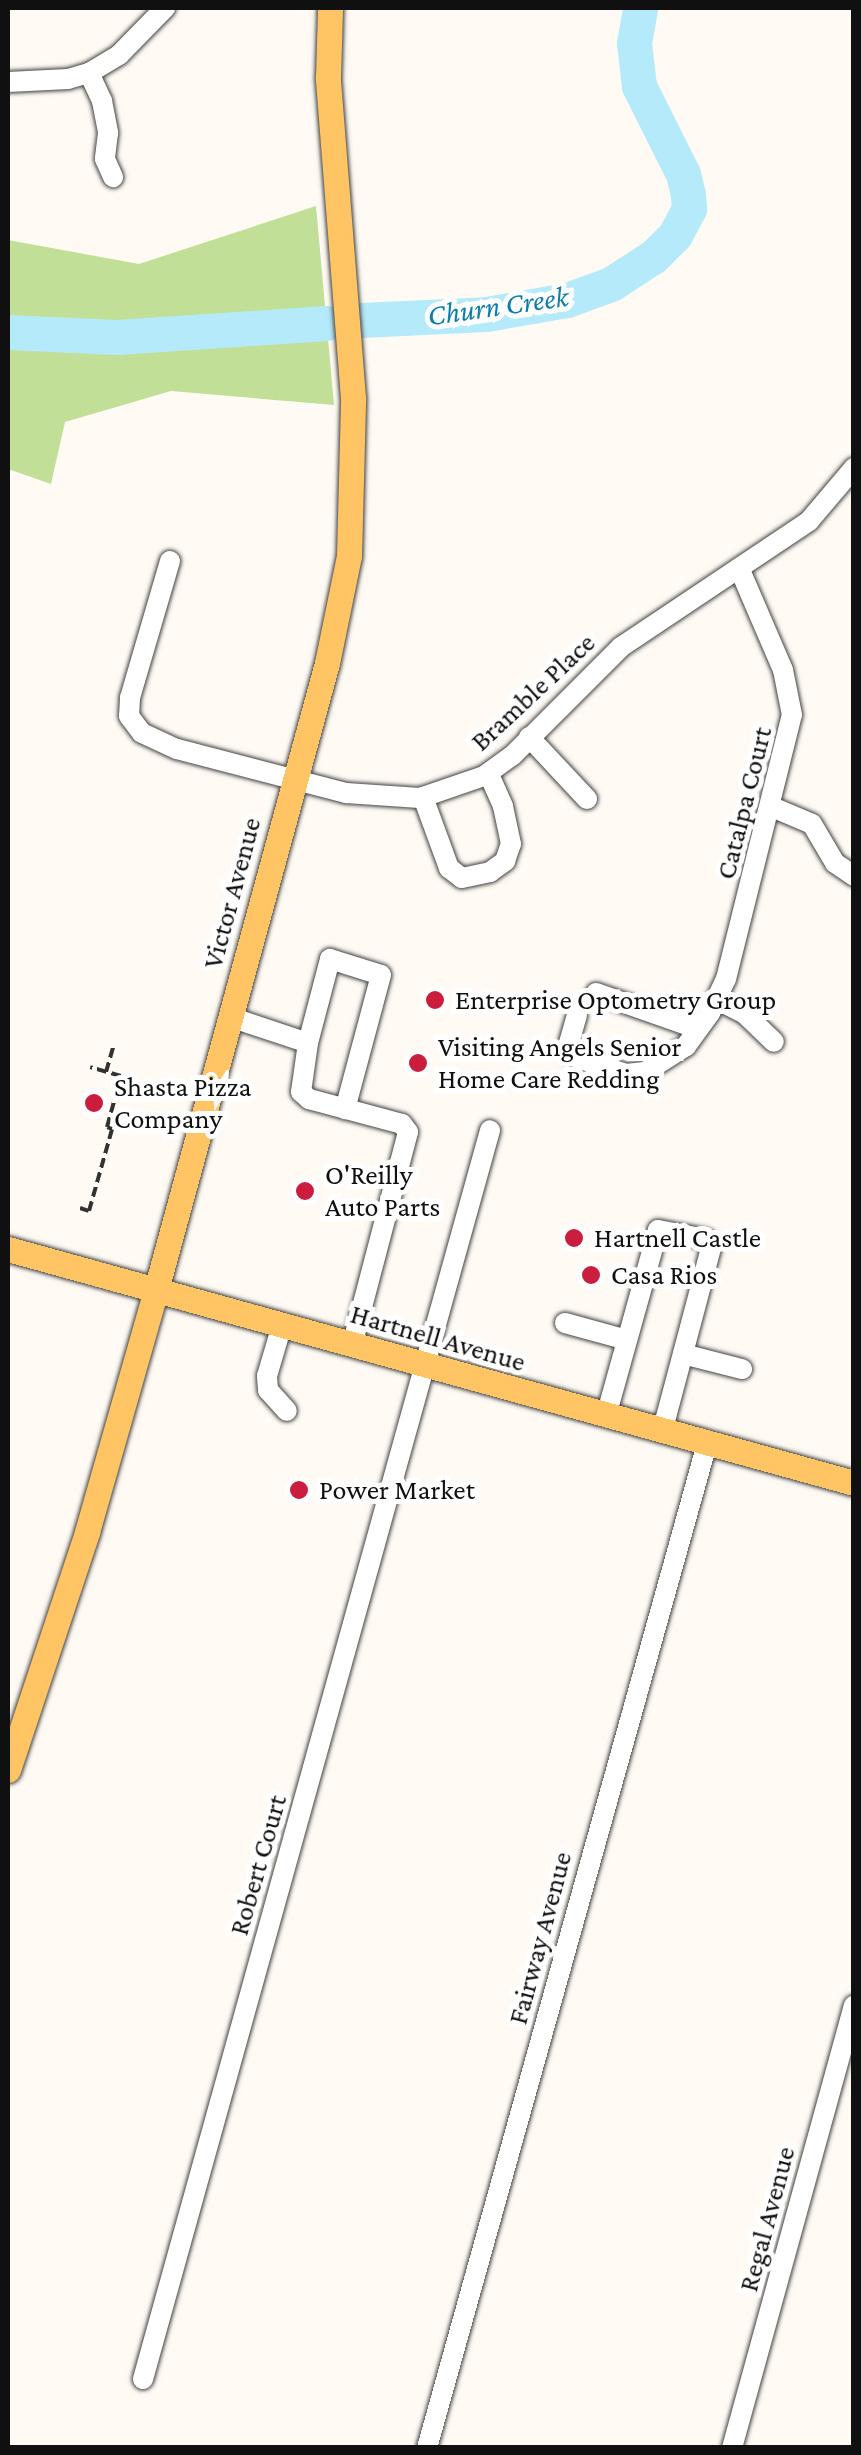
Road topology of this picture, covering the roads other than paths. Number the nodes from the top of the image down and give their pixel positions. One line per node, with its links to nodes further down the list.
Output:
1 (164, 8): 3 (street)
2 (330, 8): 11 (main road, Victor Avenue)
3 (88, 73): 4 (street); 5 (street)
4 (8, 82)
5 (113, 176)
6 (854, 468): 8 (street, Bramble Place)
7 (170, 561): 11 (street, Bramble Place)
8 (739, 568): 9 (street, Bramble Place); 14 (street, Catalpa Court)
9 (529, 738): 10 (street, Bramble Place); 13 (street)
10 (488, 772): 12 (street, Bramble Place); 12 (street)
11 (294, 779): 12 (street, Bramble Place); 19 (main road, Victor Avenue)
12 (423, 798)
13 (587, 798)
14 (772, 807): 15 (street); 17 (street, Catalpa Court)
15 (854, 876)
16 (596, 992): 20 (street)
17 (716, 999): 20 (street, Catalpa Court); 21 (street)
18 (577, 1015): 20 (street)
19 (230, 1018): 22 (street); 26 (main road, Victor Avenue)
20 (692, 1038)
21 (774, 1042)
22 (308, 1043): 23 (street); 23 (street)
23 (345, 1109): 30 (street)
24 (490, 1130): 32 (street, Robert Court)
25 (8, 1249): 26 (main road, Hartnell Avenue)
26 (156, 1290): 28 (main road, Hartnell Avenue); 39 (main road, Victor Avenue)
27 (565, 1322): 29 (street)
28 (282, 1326): 30 (main road, Hartnell Avenue); 34 (street)
29 (627, 1340): 31 (street); 35 (street)
30 (352, 1345): 32 (main road, Hartnell Avenue)
31 (682, 1354): 33 (street); 36 (street)
32 (426, 1366): 35 (main road, Hartnell Avenue); 41 (street, Robert Court)
33 (742, 1369)
34 (286, 1411)
35 (606, 1416): 36 (main road, Hartnell Avenue)
36 (662, 1432): 37 (main road, Hartnell Avenue)
37 (707, 1444): 38 (main road, Hartnell Avenue); 42 (street, Fairway Avenue)
38 (854, 1483)
39 (8, 1770)
40 (854, 2005): 43 (street, Regal Avenue)
41 (143, 2379)
42 (427, 2448)
43 (732, 2448)

